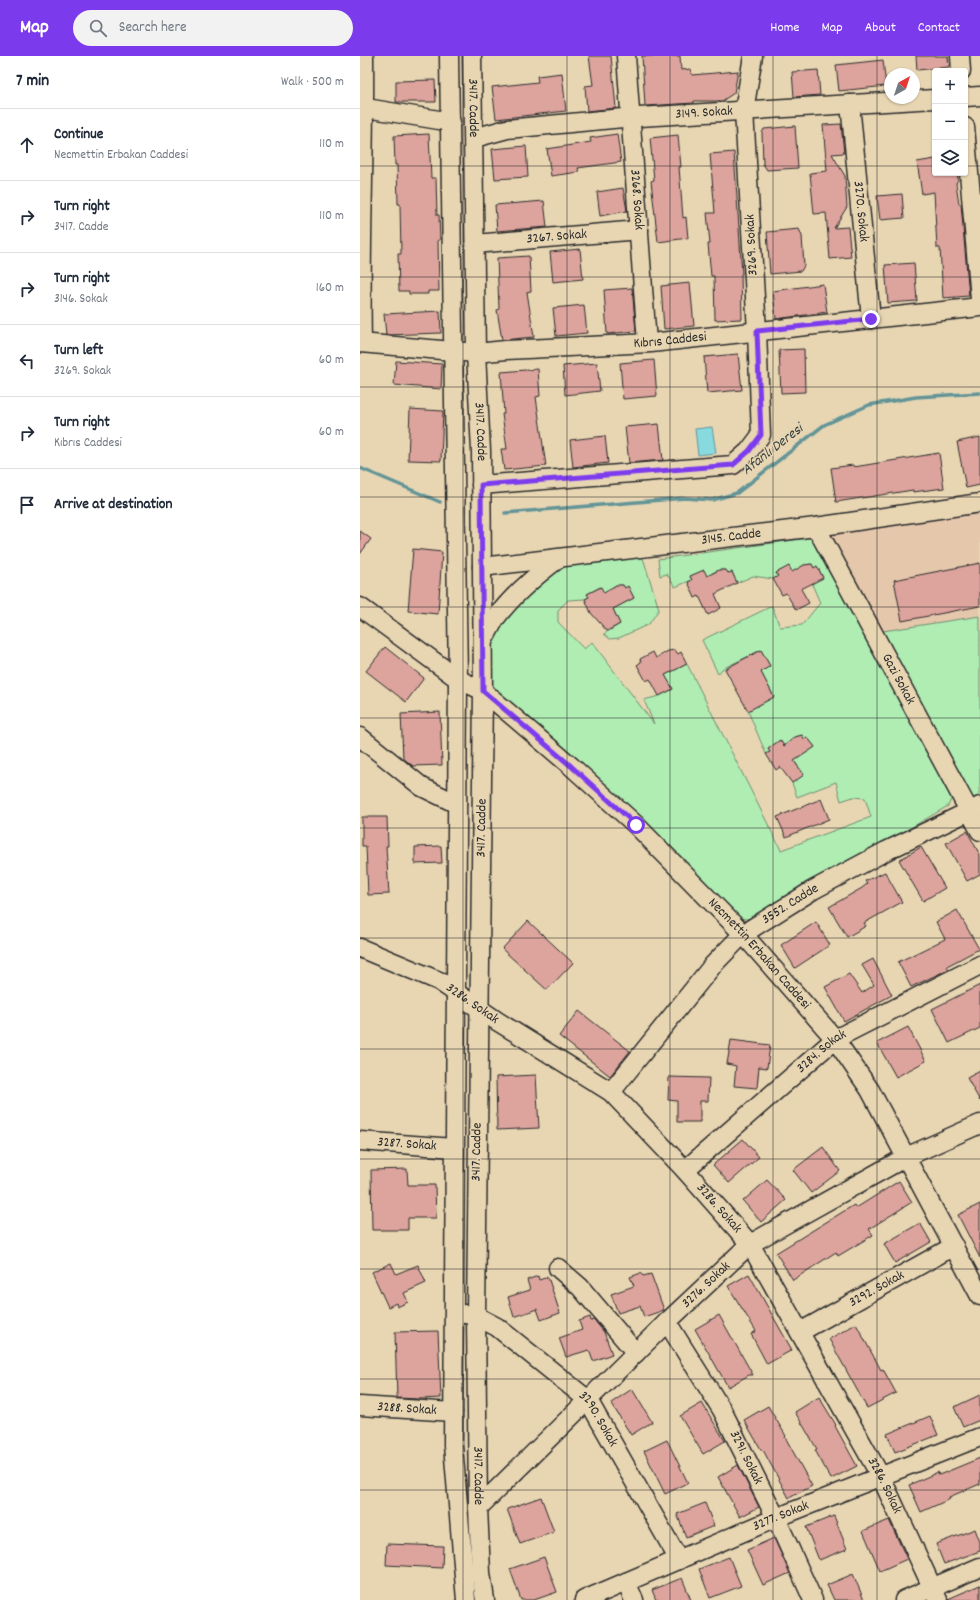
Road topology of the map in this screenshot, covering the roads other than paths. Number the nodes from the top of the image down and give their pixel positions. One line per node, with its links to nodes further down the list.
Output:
1 (364, 56): 12 (street)
2 (449, 56): 15 (street, 3417. Cadde)
3 (472, 56): 16 (street, 3417. Cadde)
4 (626, 56): 14 (street, 3268. Sokak)
5 (753, 56): 13 (street, 3269. Sokak)
6 (960, 56): 7 (street)
7 (961, 68)
8 (980, 96): 9 (street)
9 (968, 97)
10 (932, 99): 11 (street, 3149. Sokak)
11 (850, 104): 13 (street, 3149. Sokak); 22 (street, 3270. Sokak)
12 (362, 107): 15 (street); 24 (street)
13 (744, 111): 14 (street, 3149. Sokak); 23 (street, 3269. Sokak)
14 (631, 118): 16 (street, 3149. Sokak); 18 (street, 3268. Sokak)
15 (451, 122): 26 (street, 3417. Cadde)
16 (474, 138): 19 (street, 3417. Cadde)
17 (966, 140): 20 (street)
18 (639, 230): 19 (street, 3267. Sokak); 25 (street, 3268. Sokak)
19 (475, 244): 27 (street, 3417. Cadde)
20 (980, 300)
21 (980, 307): 22 (street, Kıbrıs Caddesi)
22 (871, 319): 23 (street, Kıbrıs Caddesi)
23 (757, 331): 25 (street, Kıbrıs Caddesi); 28 (street, 3269. Sokak)
24 (361, 343): 26 (street, Kıbrıs Caddesi)
25 (647, 343): 27 (street, Kıbrıs Caddesi)
26 (454, 351): 27 (street, Kıbrıs Caddesi); 35 (street, 3417. Cadde)
27 (476, 353): 28 (street, 3417. Cadde)
28 (481, 485): 32 (street, 3417. Cadde)
29 (980, 503): 30 (street, 3145. Cadde)
30 (816, 527): 31 (street, 3145. Cadde); 39 (street, Gazi Sokak)
31 (560, 557): 32 (street, 3145. Cadde); 34 (street)
32 (482, 566): 34 (street, 3417. Cadde)
33 (360, 607): 35 (street, Necmettin Erbakan Caddesi)
34 (483, 642): 36 (street, 3417. Cadde)
35 (458, 679): 36 (street, Necmettin Erbakan Caddesi); 38 (street, 3417. Cadde)
36 (483, 691): 41 (street, Necmettin Erbakan Caddesi); 45 (street, 3417. Cadde)
37 (360, 737): 38 (street)
38 (457, 804): 44 (street, 3417. Cadde)
39 (975, 808): 40 (street, Gazi Sokak); 41 (street, 3552. Cadde)
40 (980, 831)
41 (743, 934): 46 (street, Necmettin Erbakan Caddesi); 47 (street, 3552. Cadde)
42 (360, 948): 44 (street, 3286. Sokak)
43 (980, 965): 46 (street, 3284. Sokak)
44 (455, 991): 45 (street, 3286. Sokak); 50 (street, 3417. Cadde)
45 (479, 1007): 47 (street, 3286. Sokak); 58 (street, 3417. Cadde)
46 (835, 1039): 51 (street, Necmettin Erbakan Caddesi); 52 (street, 3284. Sokak)
47 (611, 1092): 52 (street, 3286. Sokak)
48 (980, 1124): 51 (street, 3276. Sokak)
49 (360, 1141): 50 (street, 3287. Sokak)
50 (454, 1148): 57 (street, 3417. Cadde)
51 (906, 1157): 53 (street, 3276. Sokak); 54 (street, Necmettin Erbakan Caddesi)
52 (685, 1170): 53 (street, 3286. Sokak)
53 (750, 1244): 59 (street, 3276. Sokak); 60 (street, 3286. Sokak)
54 (954, 1246): 56 (street, Necmettin Erbakan Caddesi); 60 (street, 3292. Sokak)
55 (558, 1268): 61 (street)
56 (980, 1296)
57 (454, 1312): 58 (street, 3290. Sokak); 64 (street, 3417. Cadde)
58 (476, 1316): 62 (street, 3290. Sokak); 67 (street, 3417. Cadde)
59 (667, 1322): 61 (street, 3276. Sokak); 68 (street, 3291. Sokak)
60 (800, 1332): 66 (street, 3286. Sokak)
61 (636, 1353): 62 (street, 3276. Sokak)
62 (588, 1400): 67 (street, 3276. Sokak); 69 (street, 3290. Sokak)
63 (360, 1406): 64 (street, 3288. Sokak)
64 (453, 1412): 73 (street, 3417. Cadde)
65 (980, 1437): 66 (street, 3277. Sokak)
66 (881, 1477): 68 (street, 3277. Sokak); 72 (street, 3286. Sokak)
67 (478, 1508): 74 (street, 3417. Cadde)
68 (776, 1518): 69 (street, 3277. Sokak); 77 (street, 3291. Sokak)
69 (679, 1560): 71 (street, 3277. Sokak)
70 (980, 1566): 72 (street)
71 (626, 1582): 75 (street, 3277. Sokak); 76 (street)
72 (935, 1593): 78 (street)
73 (466, 1600)
74 (486, 1600)
75 (584, 1600)
76 (634, 1600)
77 (813, 1600)
78 (904, 1600)

